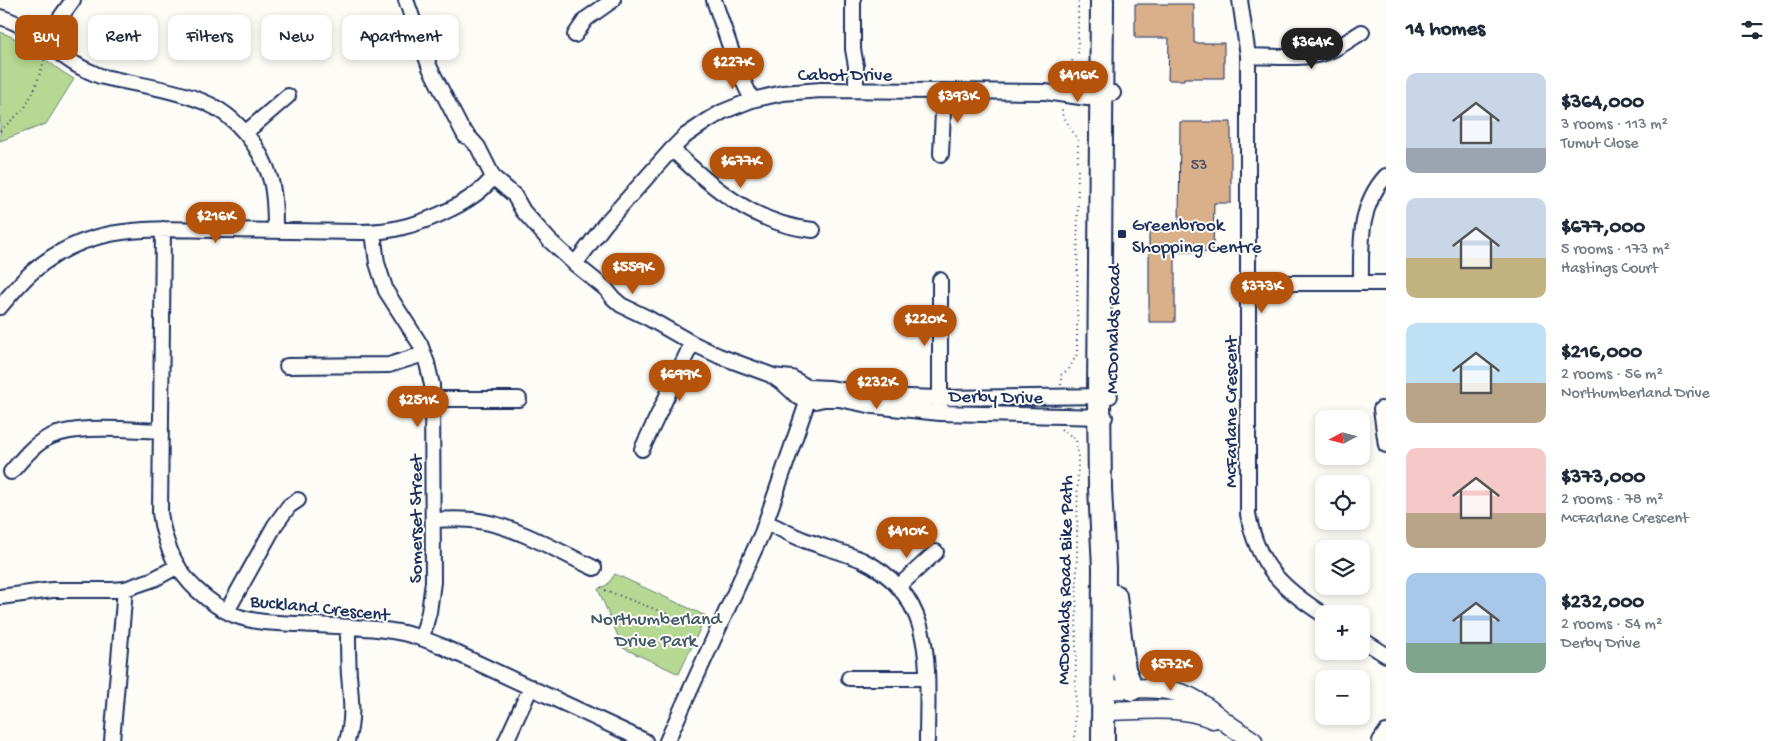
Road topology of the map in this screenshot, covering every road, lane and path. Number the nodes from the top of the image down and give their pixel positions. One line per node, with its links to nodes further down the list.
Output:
1 (73, 0): 10 (street)
2 (406, 0): 30 (street)
3 (613, 0): 14 (street)
4 (714, 0): 23 (street)
5 (853, 0): 19 (street)
6 (1078, 0): 18 (path)
7 (1102, 0): 21 (main road, McDonalds Road)
8 (1113, 0): 21 (main road, McDonalds Road)
9 (1240, 0): 15 (street, McFarlane Crescent)
10 (62, 15)
11 (0, 17): 12 (street)
12 (15, 23)
13 (1362, 32): 15 (street)
14 (575, 35)
15 (1248, 56): 37 (street, McFarlane Crescent)
16 (44, 60): 25 (path)
17 (68, 60): 26 (street)
18 (1062, 80)
19 (853, 91): 20 (street, Cabot Drive); 23 (street, Cabot Drive)
20 (944, 91): 21 (street, Cabot Drive); 28 (street)
21 (1105, 93): 49 (main road, McDonalds Road)
22 (288, 96): 26 (street)
23 (748, 101): 27 (street, Cabot Drive)
24 (1062, 104): 44 (path)
25 (0, 131)
26 (245, 133): 33 (street)
27 (672, 149): 32 (street); 35 (street, Cabot Drive)
28 (941, 154)
29 (1386, 176): 38 (street)
30 (488, 181): 34 (street); 35 (street)
31 (163, 229): 33 (street); 40 (street); 53 (street, Buckland Crescent)
32 (813, 230)
33 (275, 231): 34 (street)
34 (373, 232): 42 (street, Somerset Street)
35 (573, 262): 41 (street)
36 (940, 280): 46 (street)
37 (1248, 283): 38 (street); 69 (street, McFarlane Crescent)
38 (1361, 283): 39 (street)
39 (1386, 283)
40 (0, 307)
41 (692, 343): 45 (street); 55 (street)
42 (424, 354): 43 (street); 47 (street, Somerset Street)
43 (287, 366)
44 (1061, 382)
45 (805, 395): 46 (street, Derby Drive); 51 (street, Derby Drive); 59 (street)
46 (939, 398): 49 (street, Derby Drive); 51 (street)
47 (432, 399): 48 (street); 58 (street, Somerset Street)
48 (519, 399)
49 (1105, 406): 51 (street, Derby Drive); 60 (main road, McDonalds Road); 64 (main road, McDonalds Road)
50 (1381, 409): 54 (street)
51 (940, 413)
52 (1060, 429): 89 (path, McDonalds Road Bike Path)
53 (161, 431): 56 (street); 62 (street, Buckland Crescent)
54 (1386, 445)
55 (642, 450)
56 (12, 472)
57 (298, 500): 70 (street)
58 (433, 520): 63 (street); 73 (street, Somerset Street)
59 (764, 528): 66 (street); 87 (street)
60 (1107, 532): 64 (main road, McDonalds Road); 79 (main road)
61 (936, 552): 66 (street)
62 (178, 566): 67 (street); 70 (street, Buckland Crescent)
63 (594, 568)
64 (1104, 568): 80 (main road, McDonalds Road)
65 (601, 587): 71 (path)
66 (898, 588): 77 (street)
67 (125, 589): 68 (street); 83 (street)
68 (0, 597)
69 (1315, 608)
70 (227, 611): 72 (street, Buckland Crescent)
71 (704, 623)
72 (348, 627): 73 (street, Buckland Crescent); 84 (street)
73 (422, 638): 78 (street, Buckland Crescent)
74 (1370, 645): 75 (street)
75 (1386, 655)
76 (849, 678): 77 (street)
77 (927, 678): 88 (street)
78 (531, 687): 85 (street); 86 (street, Buckland Crescent)
79 (1132, 689): 80 (street); 81 (street)
80 (1103, 700): 81 (street); 90 (main road, McDonalds Road)
81 (1229, 725): 91 (street)
82 (1386, 732): 92 (street)
83 (112, 741)
84 (347, 741)
85 (506, 741)
86 (645, 741)
87 (667, 741)
88 (927, 741)
89 (1075, 741)
90 (1103, 741)
91 (1253, 741)
92 (1380, 741)

